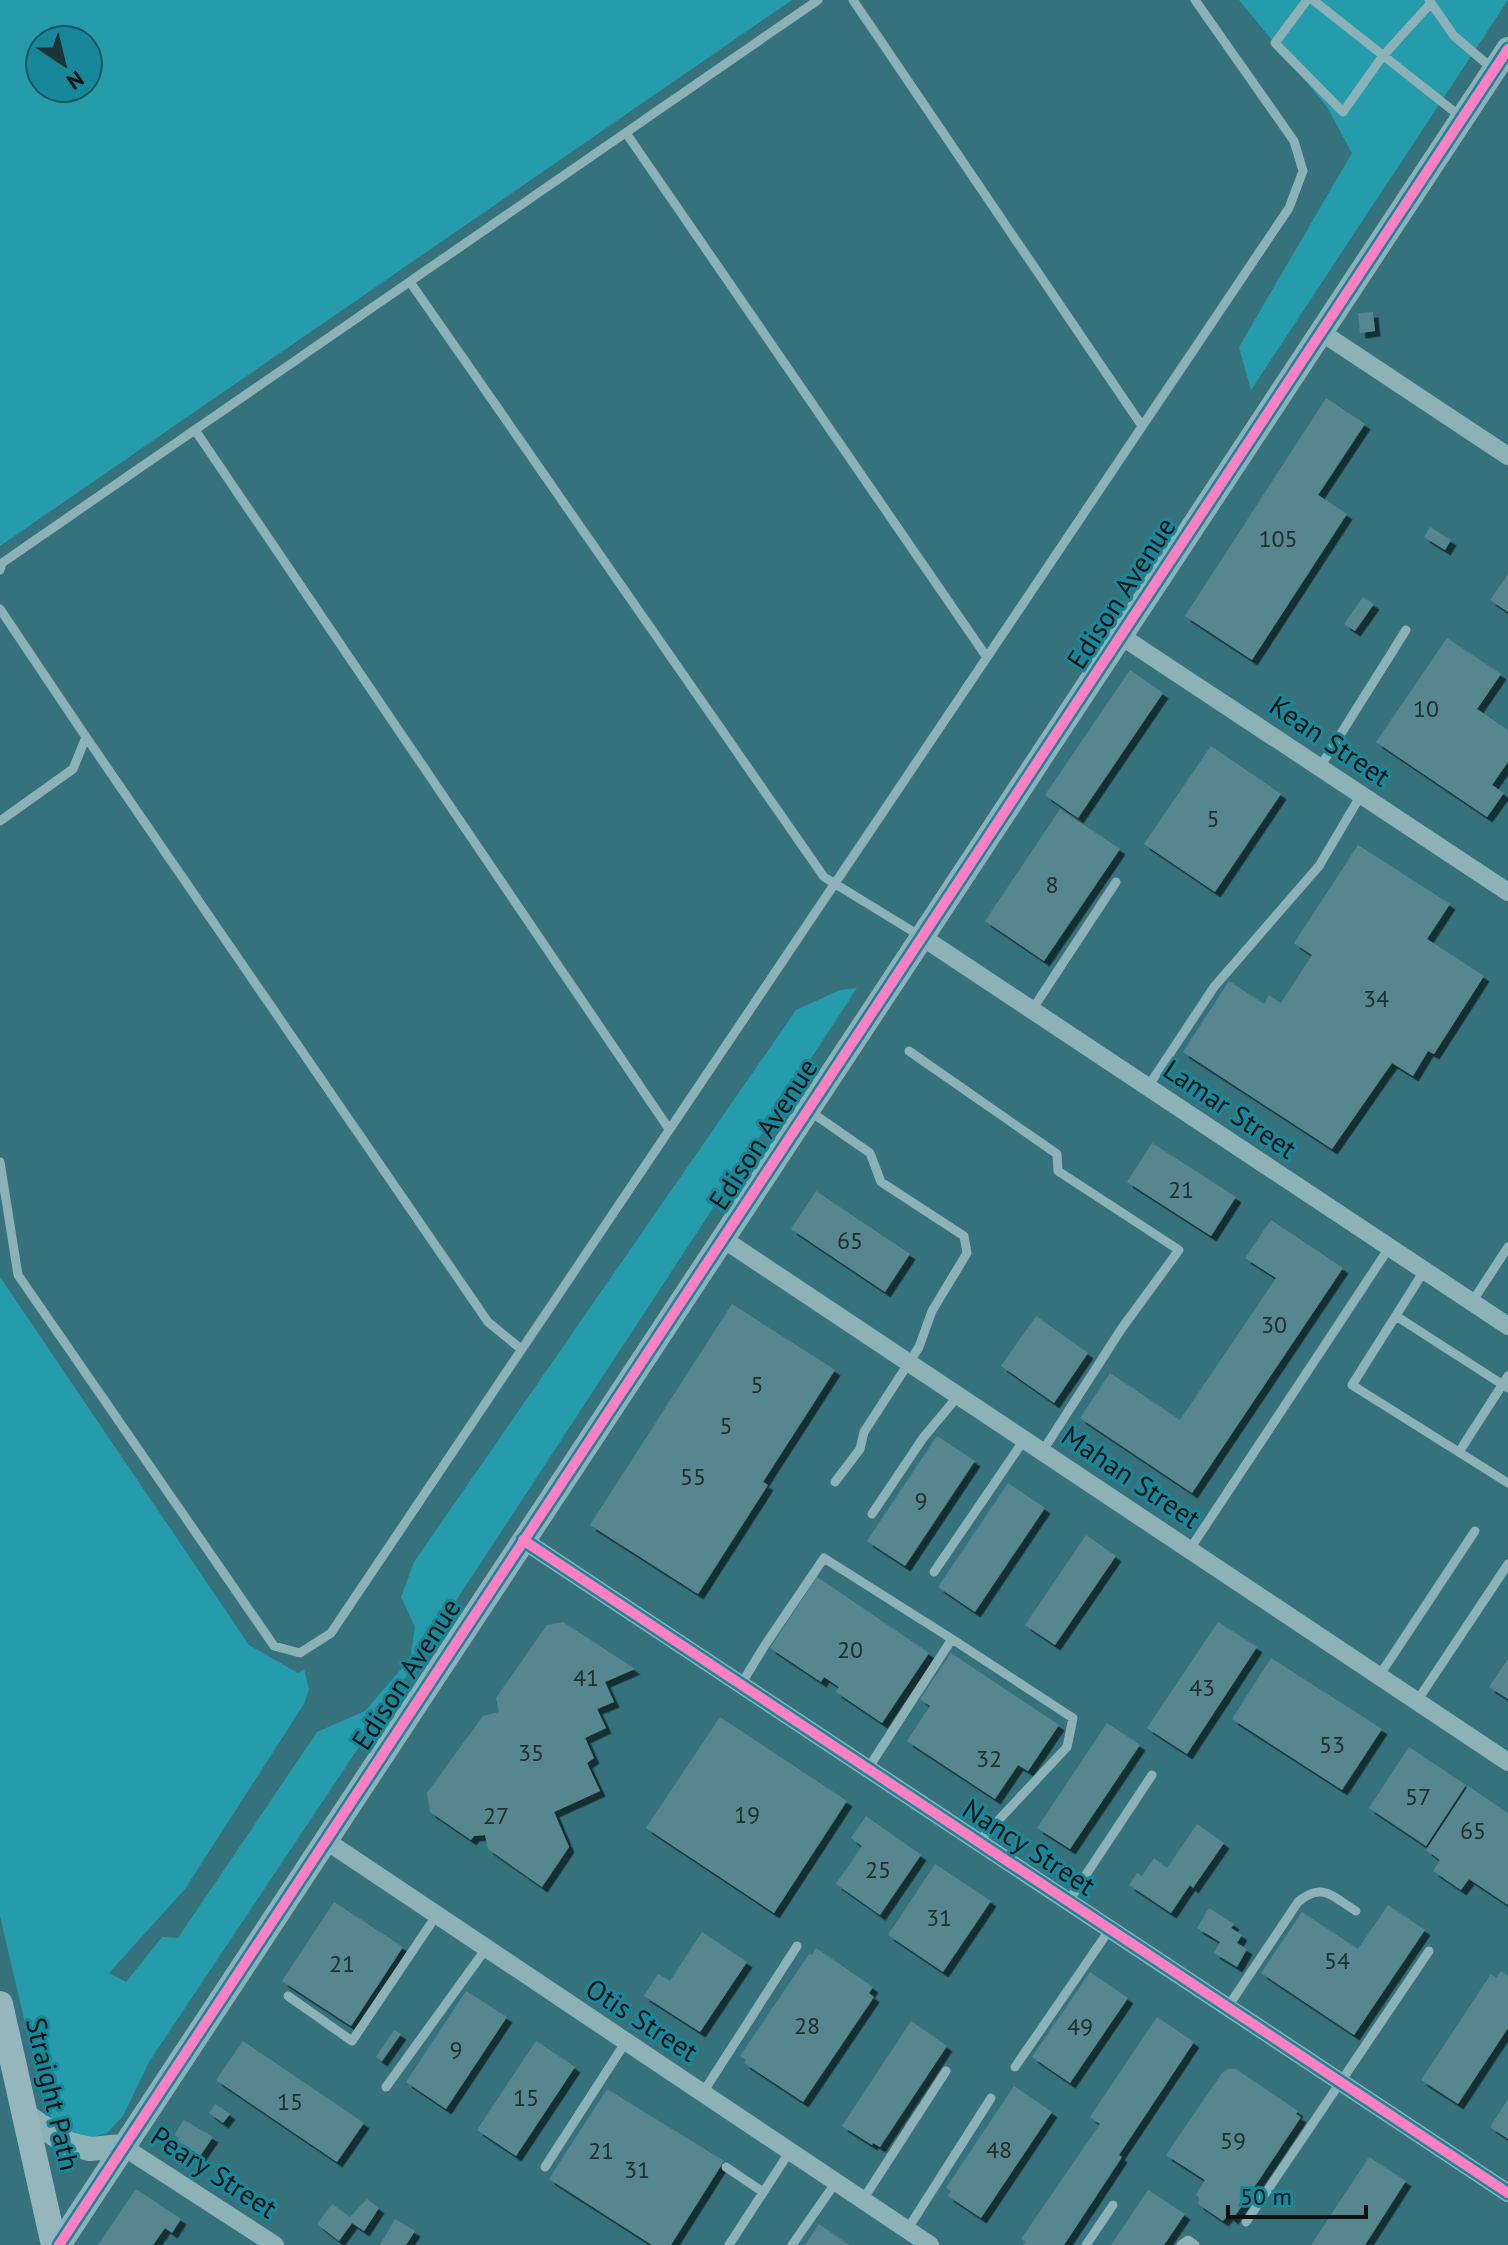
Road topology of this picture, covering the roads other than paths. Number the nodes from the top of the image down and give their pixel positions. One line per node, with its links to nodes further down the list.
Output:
1 (818, 0): 11 (lane)
2 (853, 0): 14 (lane)
3 (1195, 0): 14 (lane)
4 (1307, 0): 8 (lane)
5 (1313, 0): 8 (lane)
6 (1430, 1): 8 (lane); 9 (lane)
7 (1508, 49): 9 (street, Edison Avenue)
8 (1382, 57): 10 (lane)
9 (1494, 70): 10 (street, Edison Avenue)
10 (1463, 119): 13 (street, Edison Avenue)
11 (626, 133): 12 (lane); 21 (lane)
12 (410, 282): 15 (lane); 27 (lane)
13 (1321, 332): 16 (street); 20 (street, Edison Avenue)
14 (1142, 426): 21 (lane)
15 (195, 430): 17 (lane); 34 (lane)
16 (1508, 456)
17 (0, 570)
18 (0, 609): 22 (lane)
19 (1406, 630): 23 (lane)
20 (1121, 636): 23 (street, Kean Street); 29 (street, Edison Avenue)
21 (986, 656): 27 (lane)
22 (86, 737): 25 (lane); 43 (lane)
23 (1320, 767): 24 (street, Kean Street)
24 (1361, 795): 28 (street, Kean Street); 32 (lane)
25 (0, 821)
26 (1116, 882): 30 (lane)
27 (834, 883): 29 (lane); 34 (lane)
28 (1508, 892)
29 (922, 937): 30 (street, Lamar Street); 33 (street, Edison Avenue)
30 (1031, 1010): 32 (street, Lamar Street)
31 (909, 1051): 48 (lane)
32 (1147, 1088): 38 (street, Lamar Street)
33 (807, 1110): 36 (street, Edison Avenue); 44 (lane)
34 (669, 1129): 43 (lane)
35 (0, 1162): 43 (lane)
36 (723, 1239): 44 (street, Mahan Street); 54 (street, Edison Avenue)
37 (1508, 1247): 40 (lane)
38 (1389, 1248): 39 (street, Lamar Street); 55 (lane)
39 (1424, 1271): 40 (street, Lamar Street); 41 (lane)
40 (1472, 1302): 42 (street, Lamar Street)
41 (1396, 1316): 45 (lane); 49 (lane)
42 (1508, 1326)
43 (521, 1349)
44 (908, 1364): 46 (street, Mahan Street); 50 (lane)
45 (1506, 1383): 49 (lane)
46 (958, 1396): 47 (street, Mahan Street); 52 (lane)
47 (1024, 1440): 48 (street, Mahan Street); 57 (lane)
48 (1042, 1452): 55 (street, Mahan Street)
49 (1459, 1452): 51 (lane)
50 (835, 1482)
51 (1508, 1483)
52 (872, 1514)
53 (1475, 1531): 59 (lane)
54 (523, 1540): 60 (street, Nancy Street); 65 (street, Edison Avenue)
55 (1190, 1549): 59 (street, Mahan Street)
56 (1508, 1564): 61 (lane)
57 (934, 1572)
58 (952, 1639): 60 (lane); 63 (lane); 66 (lane)
59 (1379, 1676): 61 (street, Mahan Street)
60 (740, 1686): 63 (street, Nancy Street)
61 (1417, 1701): 62 (street, Mahan Street)
62 (1508, 1762)
63 (867, 1770): 66 (street, Nancy Street)
64 (1152, 1775): 67 (lane)
65 (325, 1840): 69 (street, Otis Street); 85 (street, Edison Avenue)
66 (978, 1842): 67 (street, Nancy Street)
67 (1068, 1902): 70 (street, Nancy Street)
68 (1356, 1911): 76 (lane)
69 (436, 1916): 72 (street, Otis Street); 74 (lane)
70 (1110, 1929): 76 (street, Nancy Street); 78 (lane)
71 (797, 1946): 82 (lane)
72 (485, 1950): 77 (street, Otis Street); 81 (lane)
73 (1429, 1951): 80 (lane)
74 (288, 1996)
75 (0, 2004): 84 (main road, Straight Path)
76 (1227, 2008): 80 (street, Nancy Street)
77 (625, 2043): 82 (street, Otis Street); 87 (lane)
78 (1015, 2067)
79 (946, 2071): 92 (lane)
80 (1340, 2082): 91 (street, Nancy Street); 94 (lane)
81 (386, 2087)
82 (702, 2094): 86 (street, Otis Street)
83 (991, 2098): 95 (lane)
84 (26, 2116): 85 (street); 96 (main road, Straight Path)
85 (122, 2146): 96 (street, Edison Avenue); 97 (street, Peary Street)
86 (790, 2151): 89 (street, Otis Street); 90 (lane)
87 (545, 2167)
88 (726, 2167): 90 (lane)
89 (836, 2182): 92 (street, Otis Street); 99 (lane)
90 (763, 2192): 98 (lane)
91 (1508, 2193)
92 (862, 2201): 95 (street, Otis Street)
93 (1113, 2205): 101 (lane)
94 (1246, 2222)
95 (907, 2230): 100 (street, Otis Street)
96 (56, 2245)
97 (275, 2245)
98 (729, 2245)
99 (792, 2245)
100 (930, 2245)
101 (1086, 2245)
102 (1181, 2245): 103 (lane)
103 (1195, 2245)

